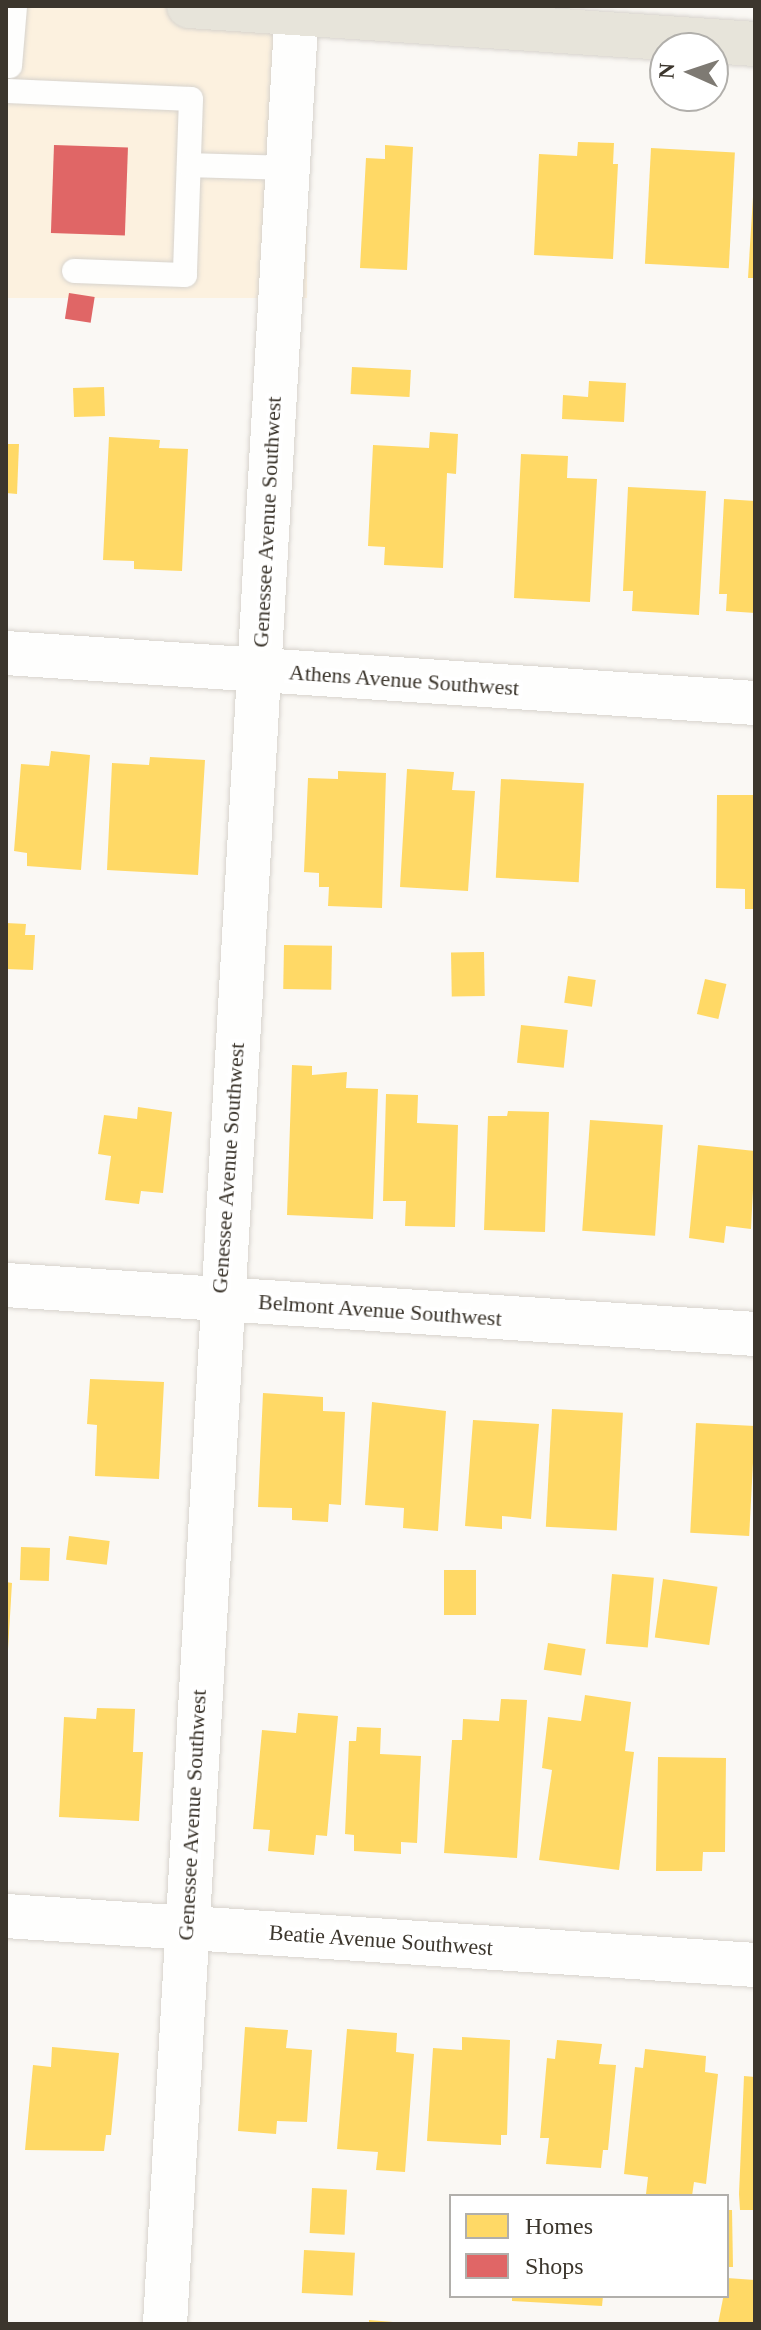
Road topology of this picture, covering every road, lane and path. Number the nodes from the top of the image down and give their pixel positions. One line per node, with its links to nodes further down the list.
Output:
1 (15, 6): 5 (lane)
2 (189, 6): 3 (main road)
3 (297, 10): 4 (main road); 6 (street, Genessee Avenue Southwest)
4 (755, 44)
5 (189, 165): 6 (lane); 7 (lane)
6 (288, 168): 9 (street, Genessee Avenue Southwest)
7 (74, 271)
8 (6, 653): 9 (street, Athens Avenue Southwest)
9 (258, 670): 10 (street, Athens Avenue Southwest); 12 (street, Genessee Avenue Southwest)
10 (755, 703)
11 (6, 1285): 12 (street, Belmont Avenue Southwest)
12 (220, 1299): 13 (street, Belmont Avenue Southwest); 15 (street, Genessee Avenue Southwest)
13 (755, 1334)
14 (6, 1916): 15 (street, Beatie Avenue Southwest)
15 (186, 1927): 16 (street, Beatie Avenue Southwest); 17 (street, Genessee Avenue Southwest)
16 (755, 1965)
17 (165, 2324)

